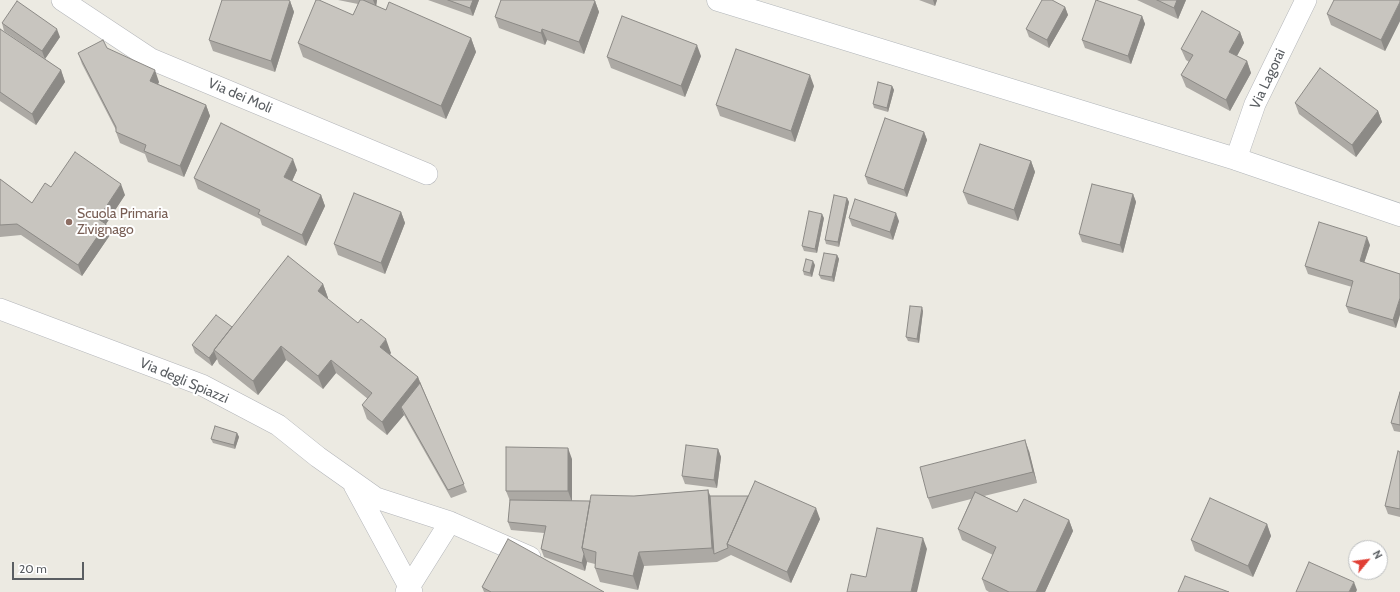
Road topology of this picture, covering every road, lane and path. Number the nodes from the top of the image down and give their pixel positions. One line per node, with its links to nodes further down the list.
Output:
1 (62, 0): 5 (street, Via dei Moli)
2 (718, 0): 4 (main road)
3 (1306, 0): 4 (street, Via Lagorai)
4 (1236, 159): 6 (main road)
5 (427, 174)
6 (1400, 215)
7 (0, 309): 8 (street, Via degli Spiazzi)
8 (352, 481): 9 (street, Via degli Spiazzi); 11 (street)
9 (450, 522): 10 (street, Via degli Spiazzi); 11 (street)
10 (548, 566)
11 (409, 590)

